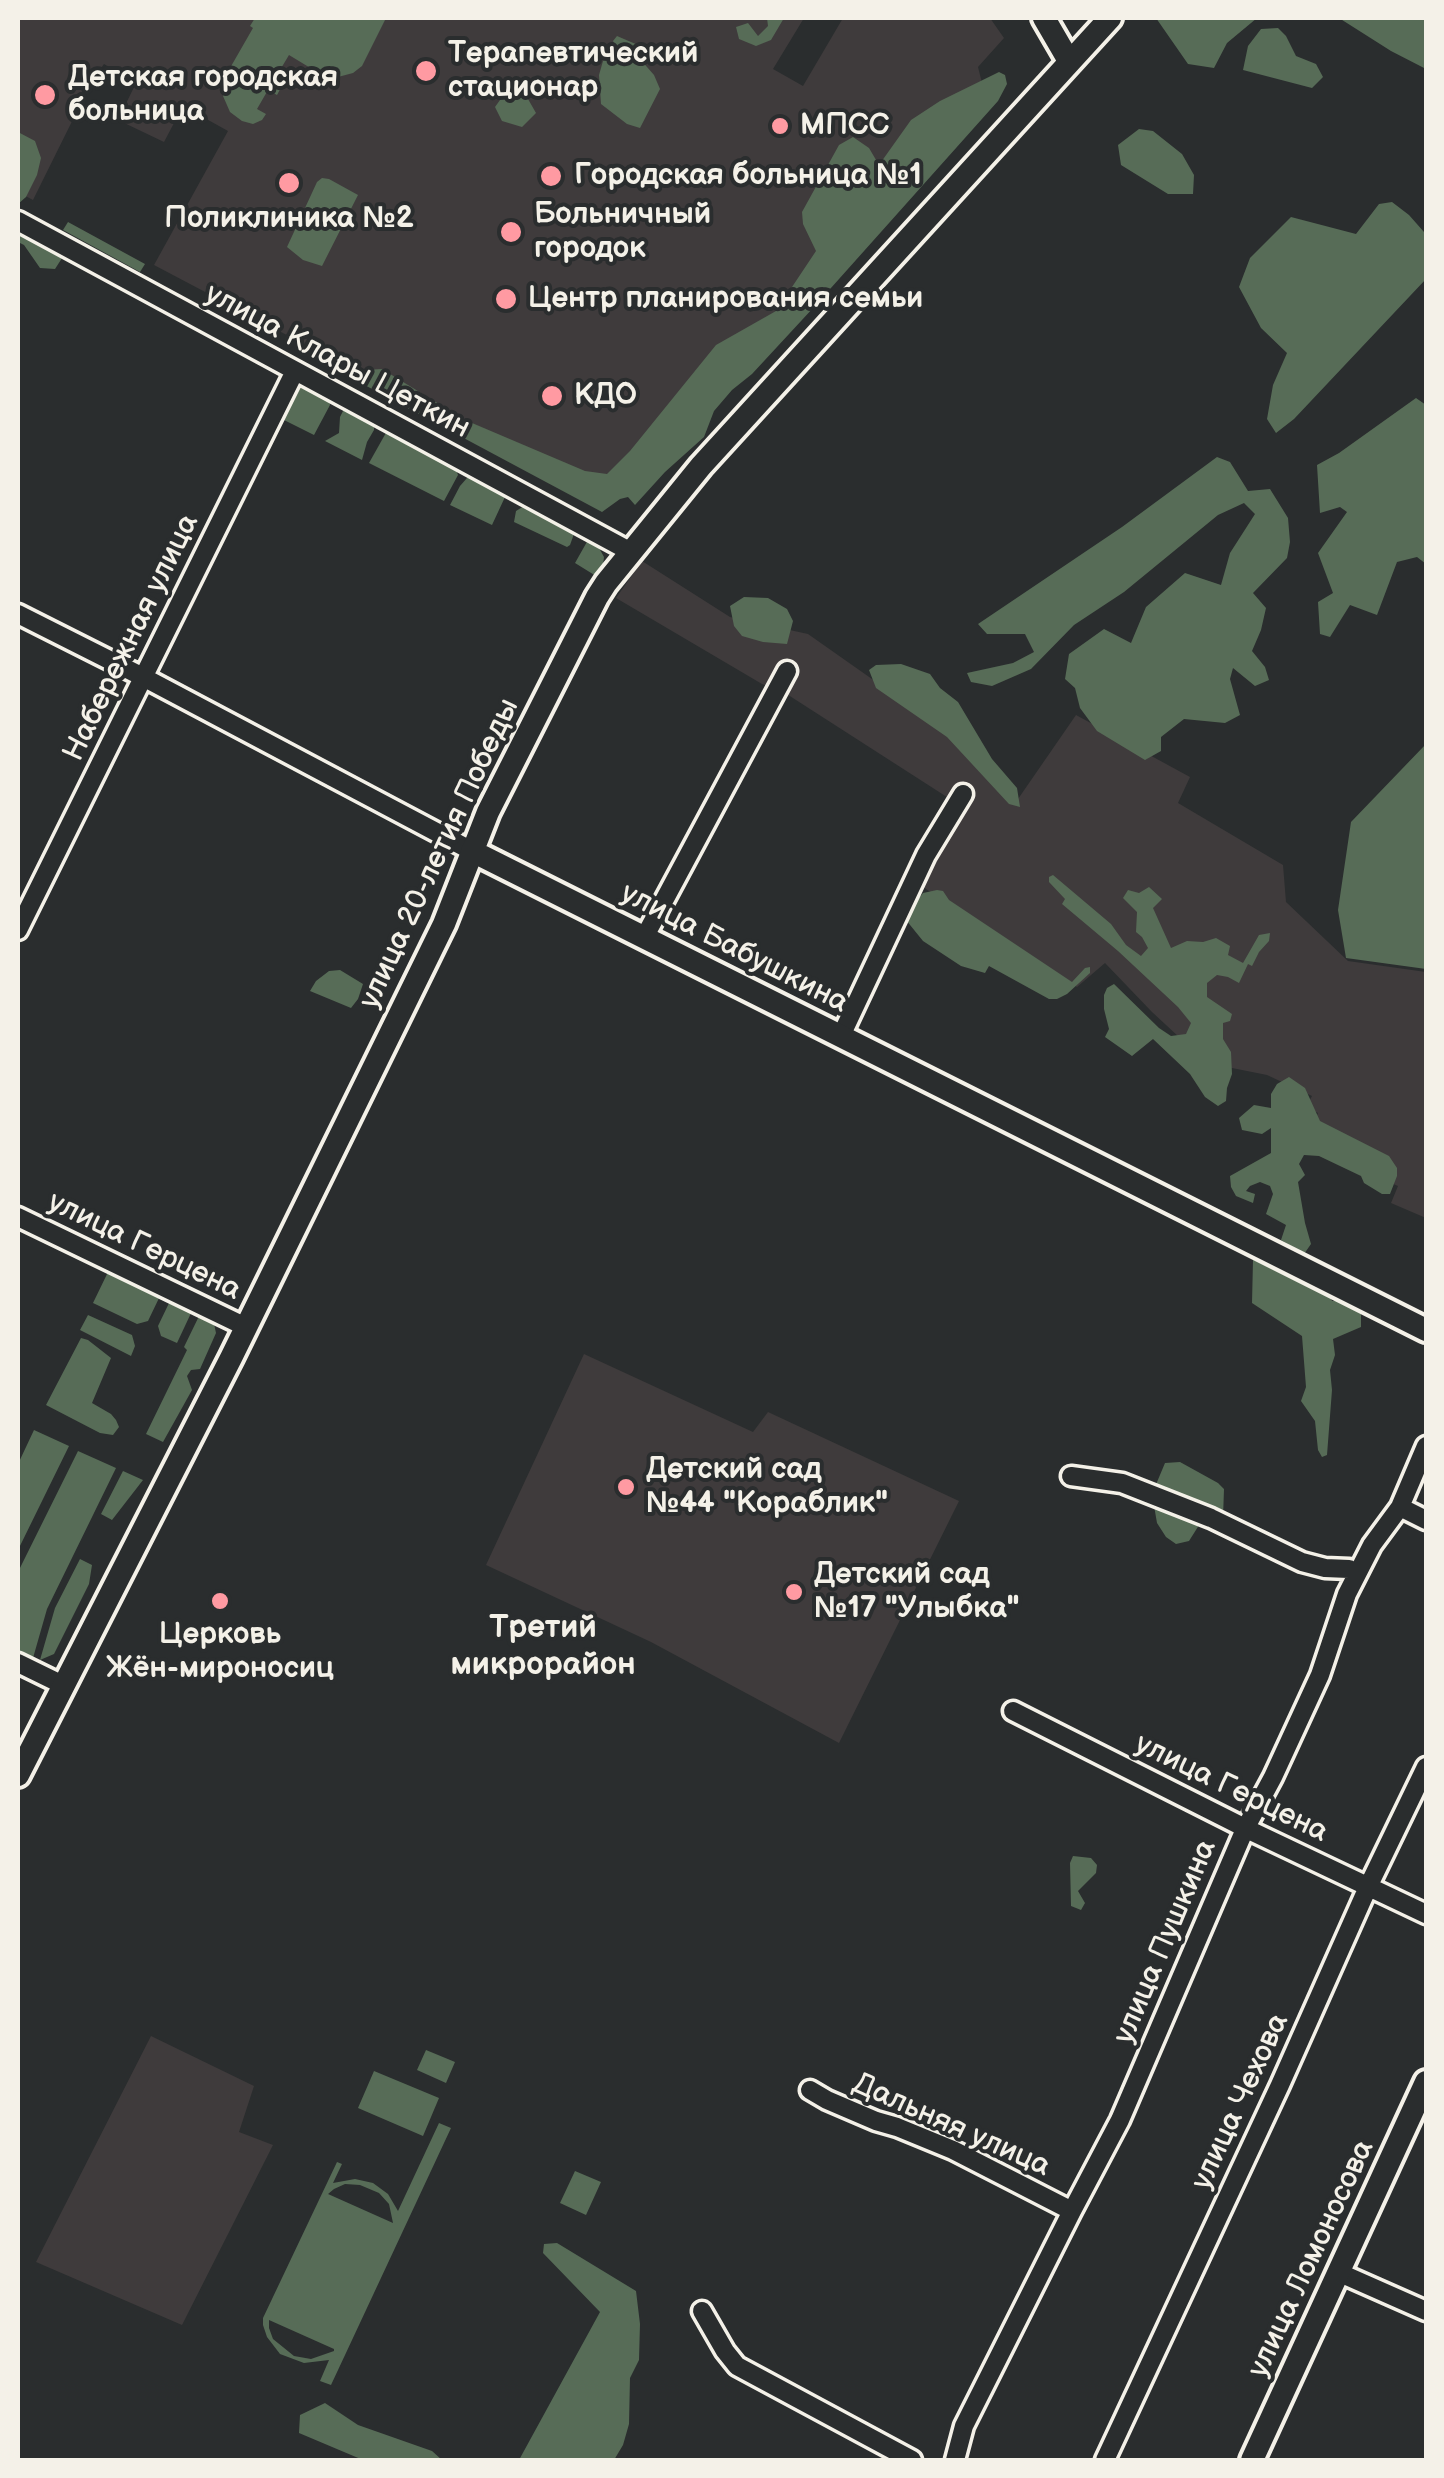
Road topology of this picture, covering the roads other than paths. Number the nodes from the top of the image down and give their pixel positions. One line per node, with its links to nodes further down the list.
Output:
1 (1044, 18): 3 (street)
2 (1106, 19): 3 (street, улица 20-летия Победы)
3 (1069, 61): 6 (street, улица 20-летия Победы)
4 (18, 221): 5 (street, улица Клары Цеткин)
5 (295, 371): 6 (street, улица Клары Цеткин); 9 (street, Набережная улица)
6 (631, 552): 11 (street, улица 20-летия Победы)
7 (18, 614): 9 (street, улица Бабушкина)
8 (786, 670): 13 (street)
9 (143, 676): 11 (street, улица Бабушкина); 12 (street, Набережная улица)
10 (963, 794): 14 (street)
11 (472, 851): 13 (street, улица Бабушкина); 16 (street, улица 20-летия Победы)
12 (18, 930)
13 (644, 938): 14 (street, улица Бабушкина)
14 (841, 1036): 17 (street, улица Бабушкина)
15 (18, 1217): 16 (street, улица Герцена)
16 (246, 1327): 24 (street, улица 20-летия Победы)
17 (1426, 1330)
18 (1426, 1446): 20 (street, улица Пушкина)
19 (1071, 1476): 22 (street)
20 (1400, 1507): 21 (street); 28 (street, улица Пушкина)
21 (1426, 1520)
22 (1349, 1569)
23 (18, 1662): 24 (street)
24 (62, 1685): 27 (street, улица 20-летия Победы)
25 (1013, 1711): 28 (street, улица Герцена)
26 (1426, 1767): 29 (street, улица Чехова)
27 (18, 1775)
28 (1245, 1828): 29 (street, улица Герцена); 33 (street, улица Пушкина)
29 (1368, 1886): 30 (street, улица Герцена); 39 (street, улица Чехова)
30 (1426, 1914)
31 (1426, 2082): 34 (street, улица Ломоносова)
32 (810, 2090): 33 (street, Дальняя улица)
33 (1072, 2210): 38 (street, улица Пушкина)
34 (1340, 2272): 36 (street); 40 (street, улица Ломоносова)
35 (702, 2312): 37 (street)
36 (1426, 2312)
37 (912, 2460)
38 (955, 2460)
39 (1105, 2460)
40 (1252, 2460)

